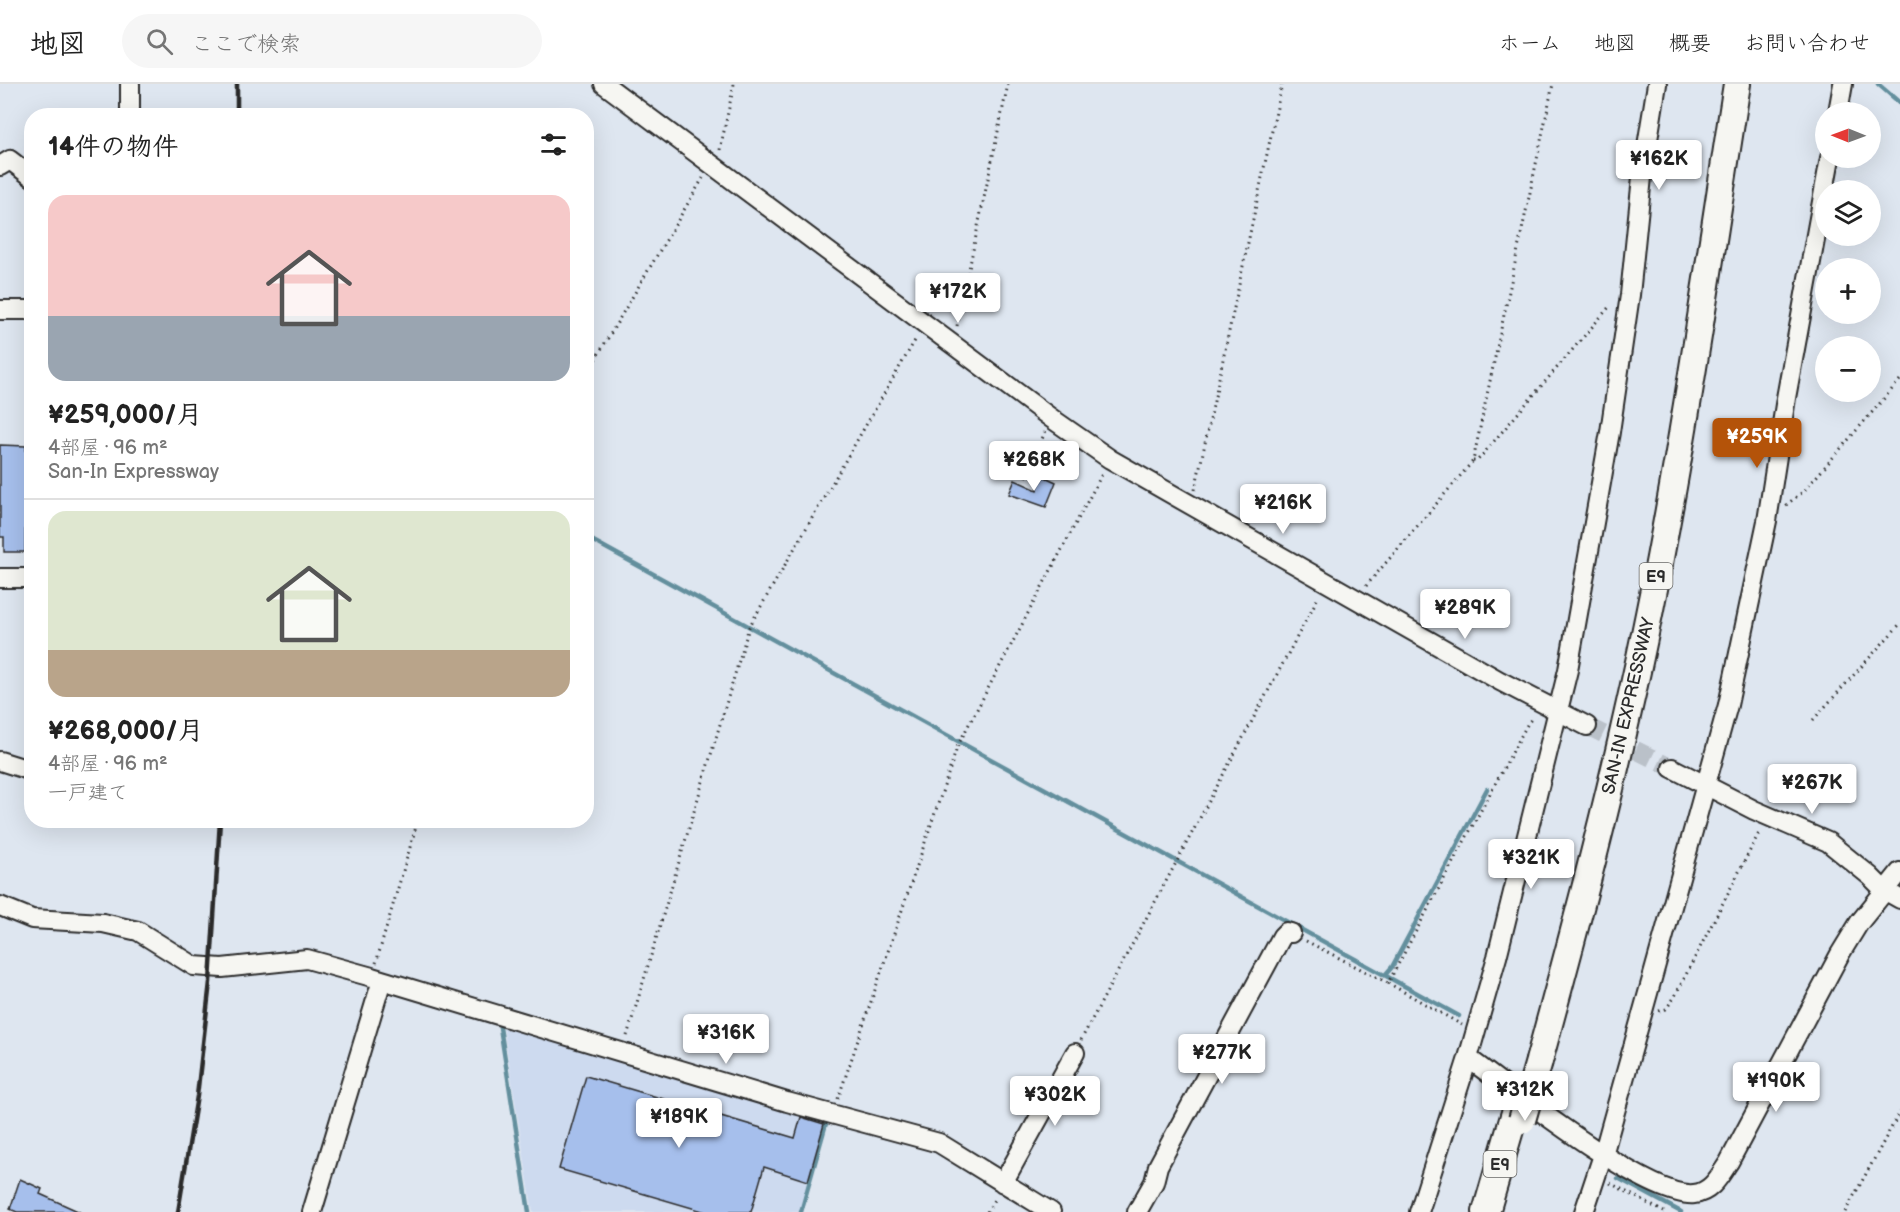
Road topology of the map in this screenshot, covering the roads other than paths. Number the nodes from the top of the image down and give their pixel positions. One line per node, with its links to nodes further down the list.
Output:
1 (130, 84): 8 (street)
2 (604, 84): 16 (street)
3 (1657, 84): 16 (street)
4 (1727, 84): 29 (highway, SAN-IN EXPRESSWAY / E9)
5 (1737, 84): 29 (highway, SAN-IN EXPRESSWAY / E9)
6 (1843, 84): 7 (street)
7 (1840, 102)
8 (130, 108)
9 (0, 166): 11 (street)
10 (1828, 168): 21 (street)
11 (24, 171)
12 (0, 310): 13 (street)
13 (24, 310)
14 (0, 578): 15 (street)
15 (24, 578)
16 (1552, 708): 17 (street); 28 (street)
17 (1587, 726)
18 (0, 761): 19 (street)
19 (24, 768)
20 (1672, 768): 21 (street)
21 (1707, 785): 23 (street); 31 (street)
22 (1900, 872): 23 (street)
23 (1892, 895): 31 (street)
24 (0, 906): 26 (street)
25 (1291, 933): 35 (street)
26 (377, 979): 32 (street); 33 (street)
27 (1074, 1053): 32 (street)
28 (1468, 1058): 31 (street); 36 (street)
29 (1534, 1060): 30 (highway, SAN-IN EXPRESSWAY / E9, bridge)
30 (1518, 1118): 37 (highway, SAN-IN EXPRESSWAY / E9); 38 (highway, SAN-IN EXPRESSWAY / E9)
31 (1603, 1155): 39 (street)
32 (1004, 1183): 34 (street)
33 (312, 1212)
34 (1051, 1212)
35 (1137, 1212)
36 (1419, 1212)
37 (1486, 1212)
38 (1495, 1212)
39 (1584, 1212)

